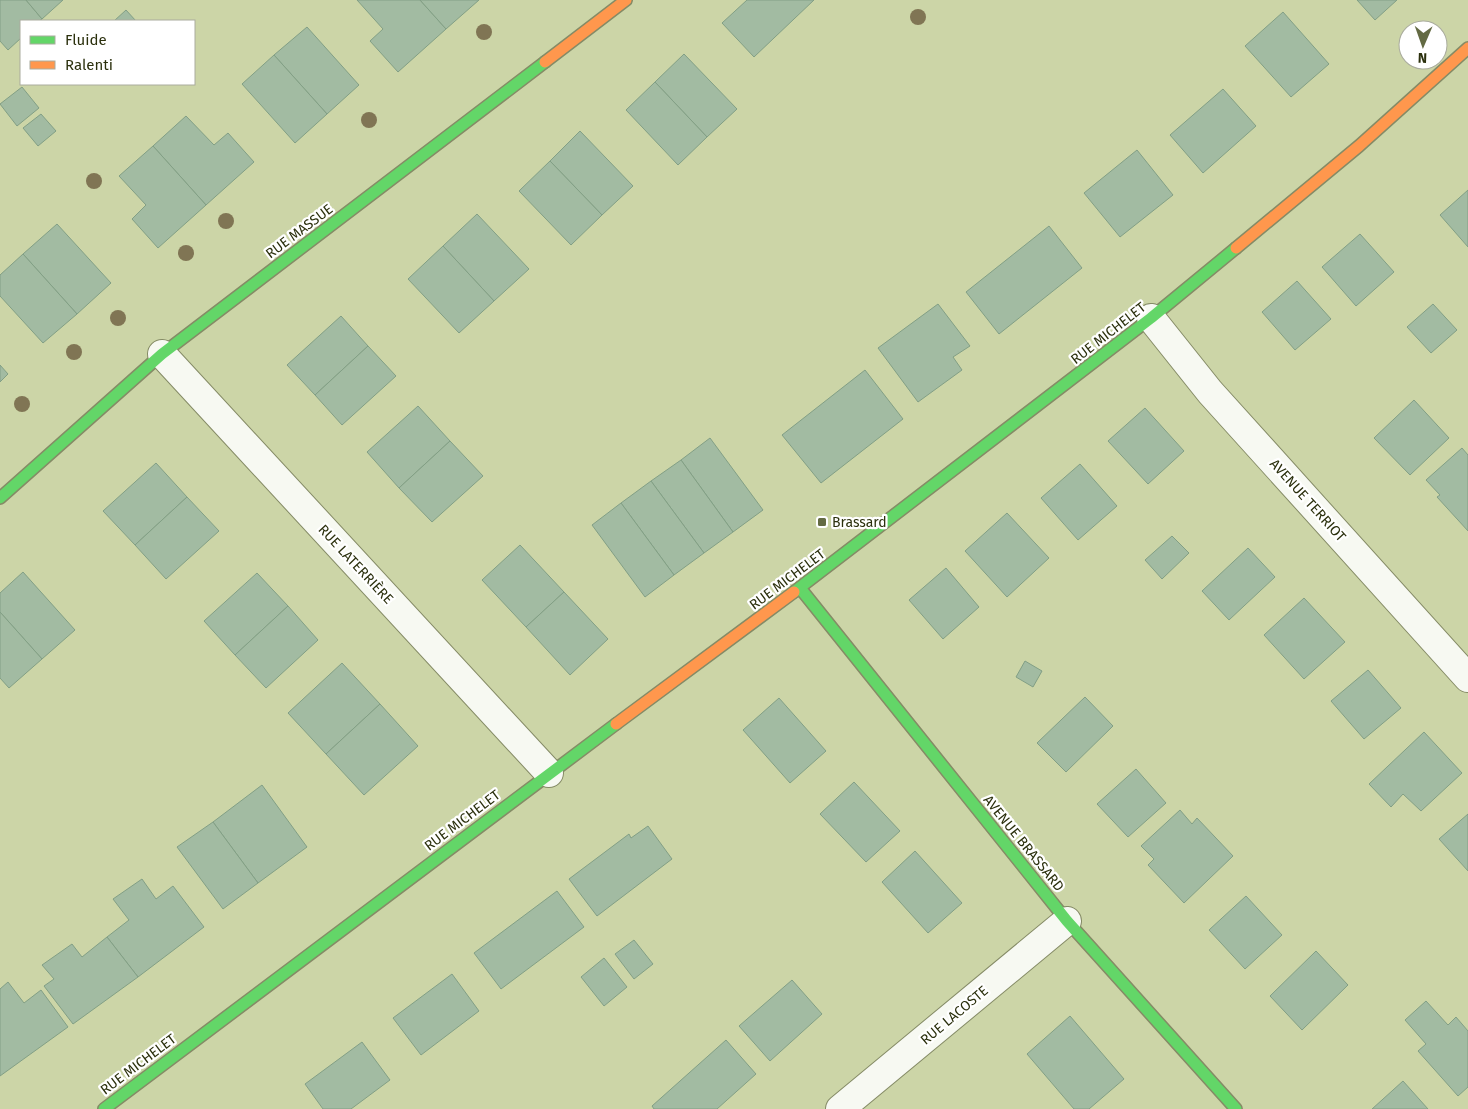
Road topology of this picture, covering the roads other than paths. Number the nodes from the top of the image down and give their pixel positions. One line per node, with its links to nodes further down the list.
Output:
1 (626, 0): 4 (street, RUE MASSUE)
2 (1468, 48): 3 (street, RUE MICHELET)
3 (1151, 318): 6 (street, RUE MICHELET); 7 (street, AVENUE TERRIOT)
4 (162, 354): 5 (street, RUE MASSUE); 8 (street, RUE LATERRIÈRE)
5 (0, 498)
6 (800, 588): 8 (street, RUE MICHELET); 9 (street, AVENUE BRASSARD)
7 (1468, 678)
8 (549, 773): 10 (street, RUE MICHELET)
9 (1067, 921): 11 (street, RUE LACOSTE); 12 (street, AVENUE BRASSARD)
10 (104, 1109)
11 (840, 1109)
12 (1236, 1109)

